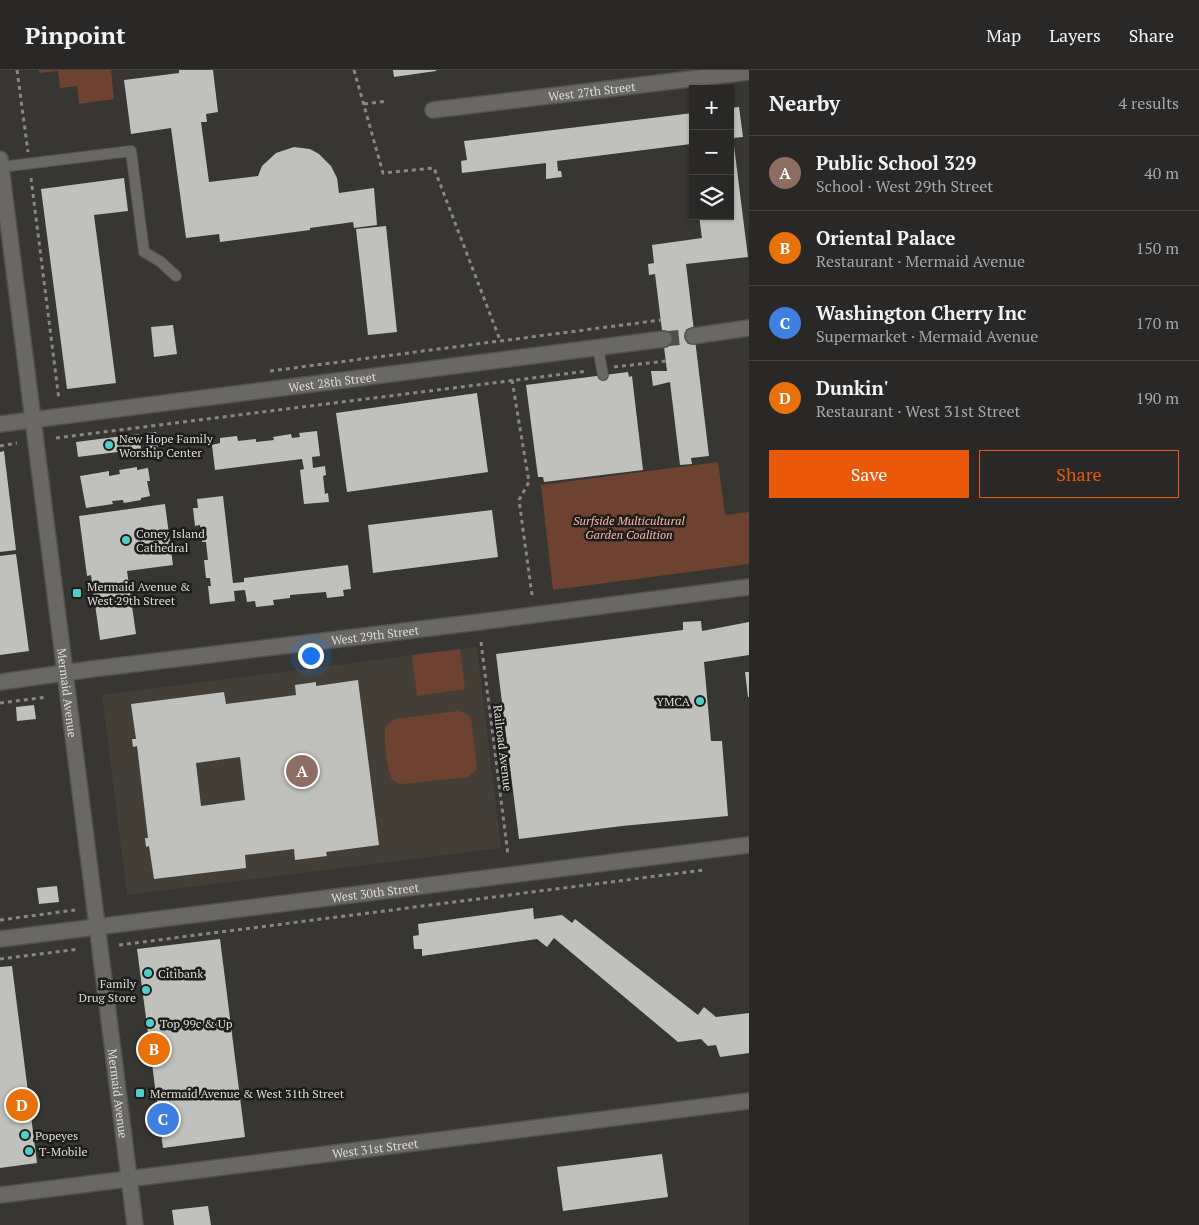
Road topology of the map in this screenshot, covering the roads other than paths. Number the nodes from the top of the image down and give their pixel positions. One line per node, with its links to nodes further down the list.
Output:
1 (749, 72): 2 (street, West 27th Street)
2 (434, 110)
3 (0, 164): 4 (lane); 10 (street, Mermaid Avenue)
4 (176, 276)
5 (749, 328): 6 (street)
6 (693, 336)
7 (664, 339): 8 (street, West 28th Street)
8 (598, 348): 9 (lane); 10 (street, West 28th Street)
9 (602, 372)
10 (33, 420): 11 (street, West 28th Street); 13 (street, Mermaid Avenue)
11 (0, 424)
12 (749, 587): 13 (street, West 29th Street)
13 (65, 673): 14 (street, West 29th Street); 16 (street, Mermaid Avenue)
14 (0, 682)
15 (749, 845): 16 (street, West 30th Street)
16 (98, 926): 17 (street, West 30th Street); 19 (street, Mermaid Avenue)
17 (0, 939)
18 (749, 1102): 19 (street, West 31st Street)
19 (130, 1179): 20 (street, West 31st Street); 21 (street, Mermaid Avenue)
20 (0, 1195)
21 (135, 1225)

